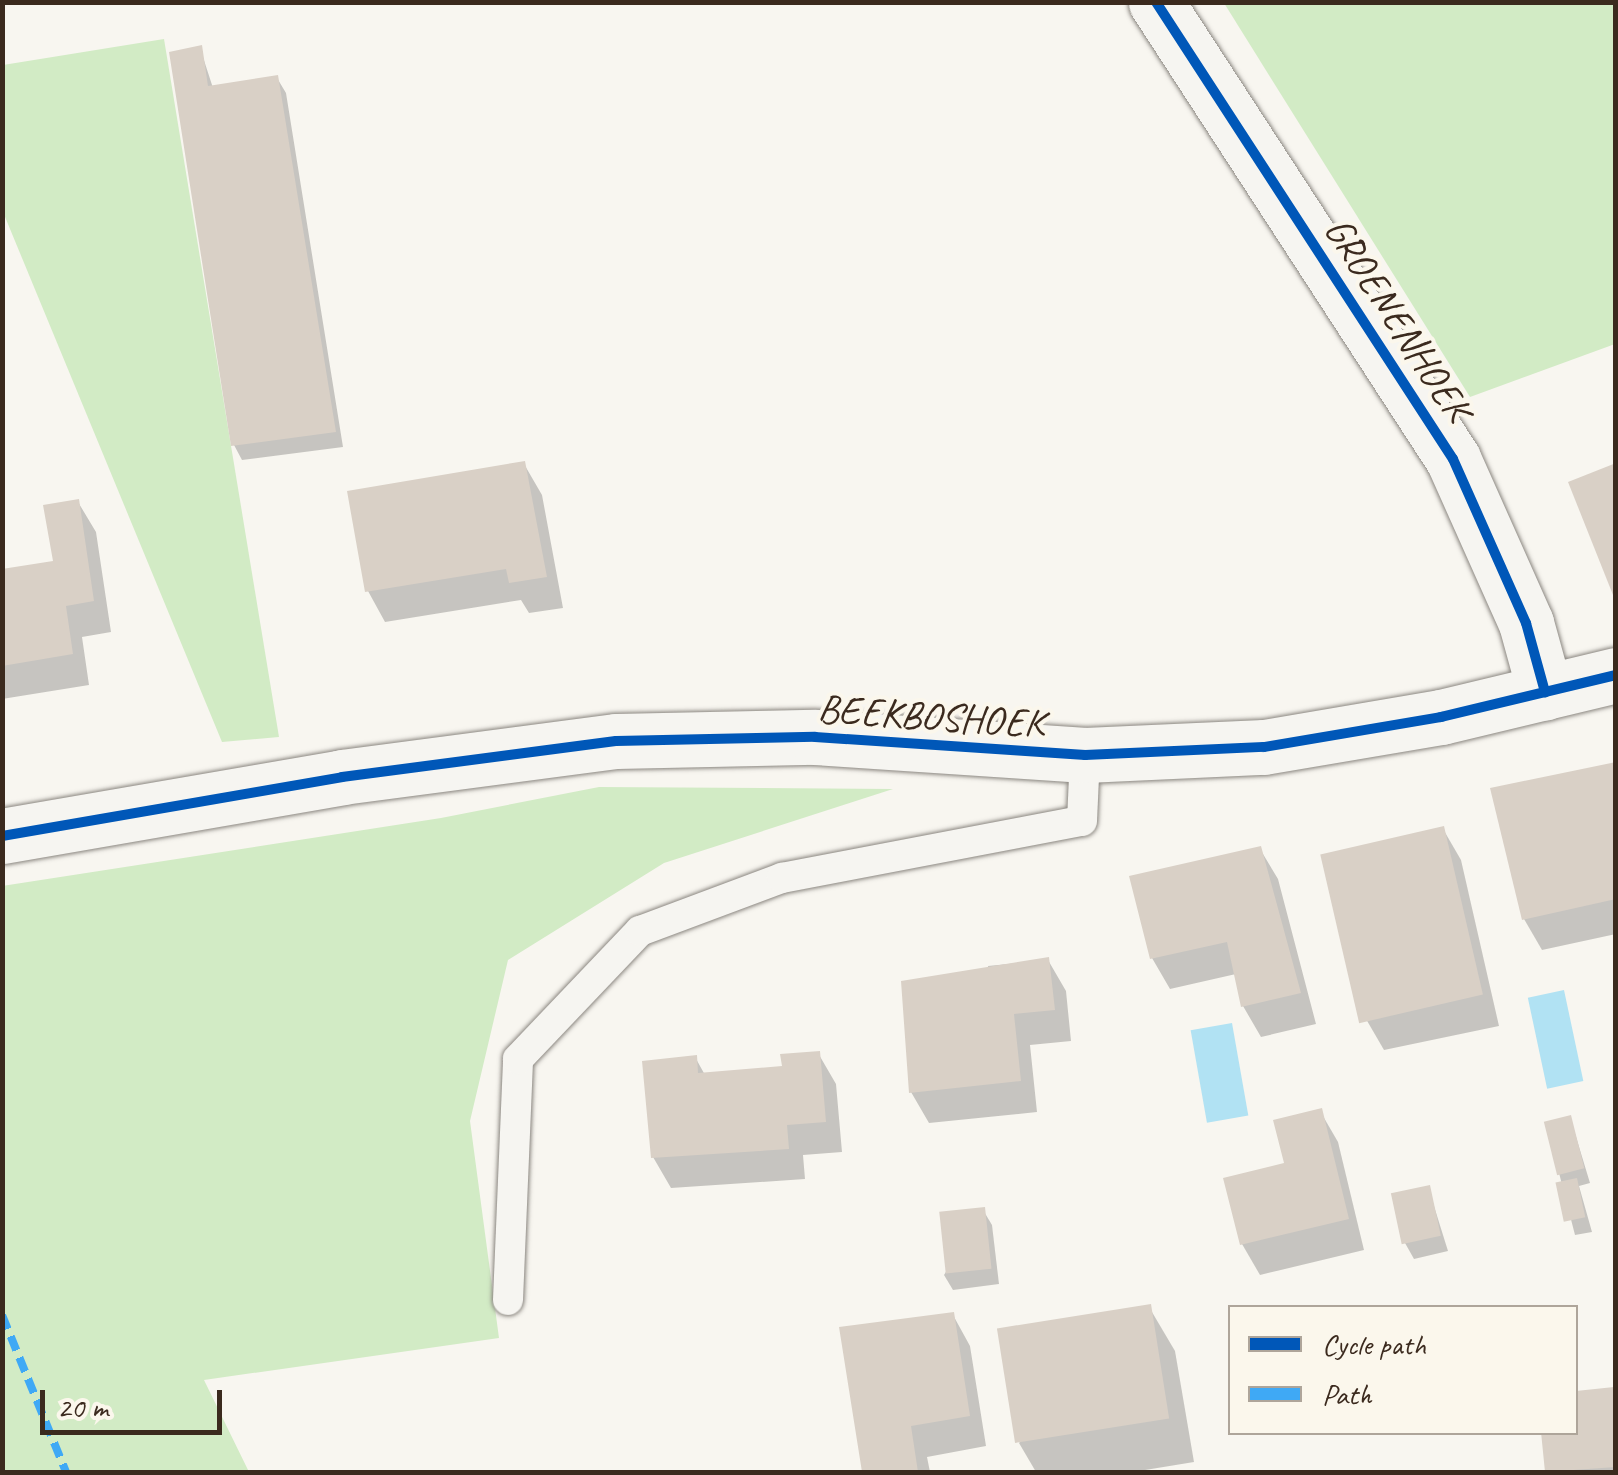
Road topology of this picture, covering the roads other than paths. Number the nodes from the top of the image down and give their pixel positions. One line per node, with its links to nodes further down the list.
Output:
1 (1156, 2): 3 (street, GROENENHOEK)
2 (1616, 676): 3 (street, BEEKBOSHOEK)
3 (1544, 692): 4 (street, BEEKBOSHOEK)
4 (1086, 756): 5 (street, BEEKBOSHOEK); 6 (lane)
5 (2, 836)
6 (508, 1300)

